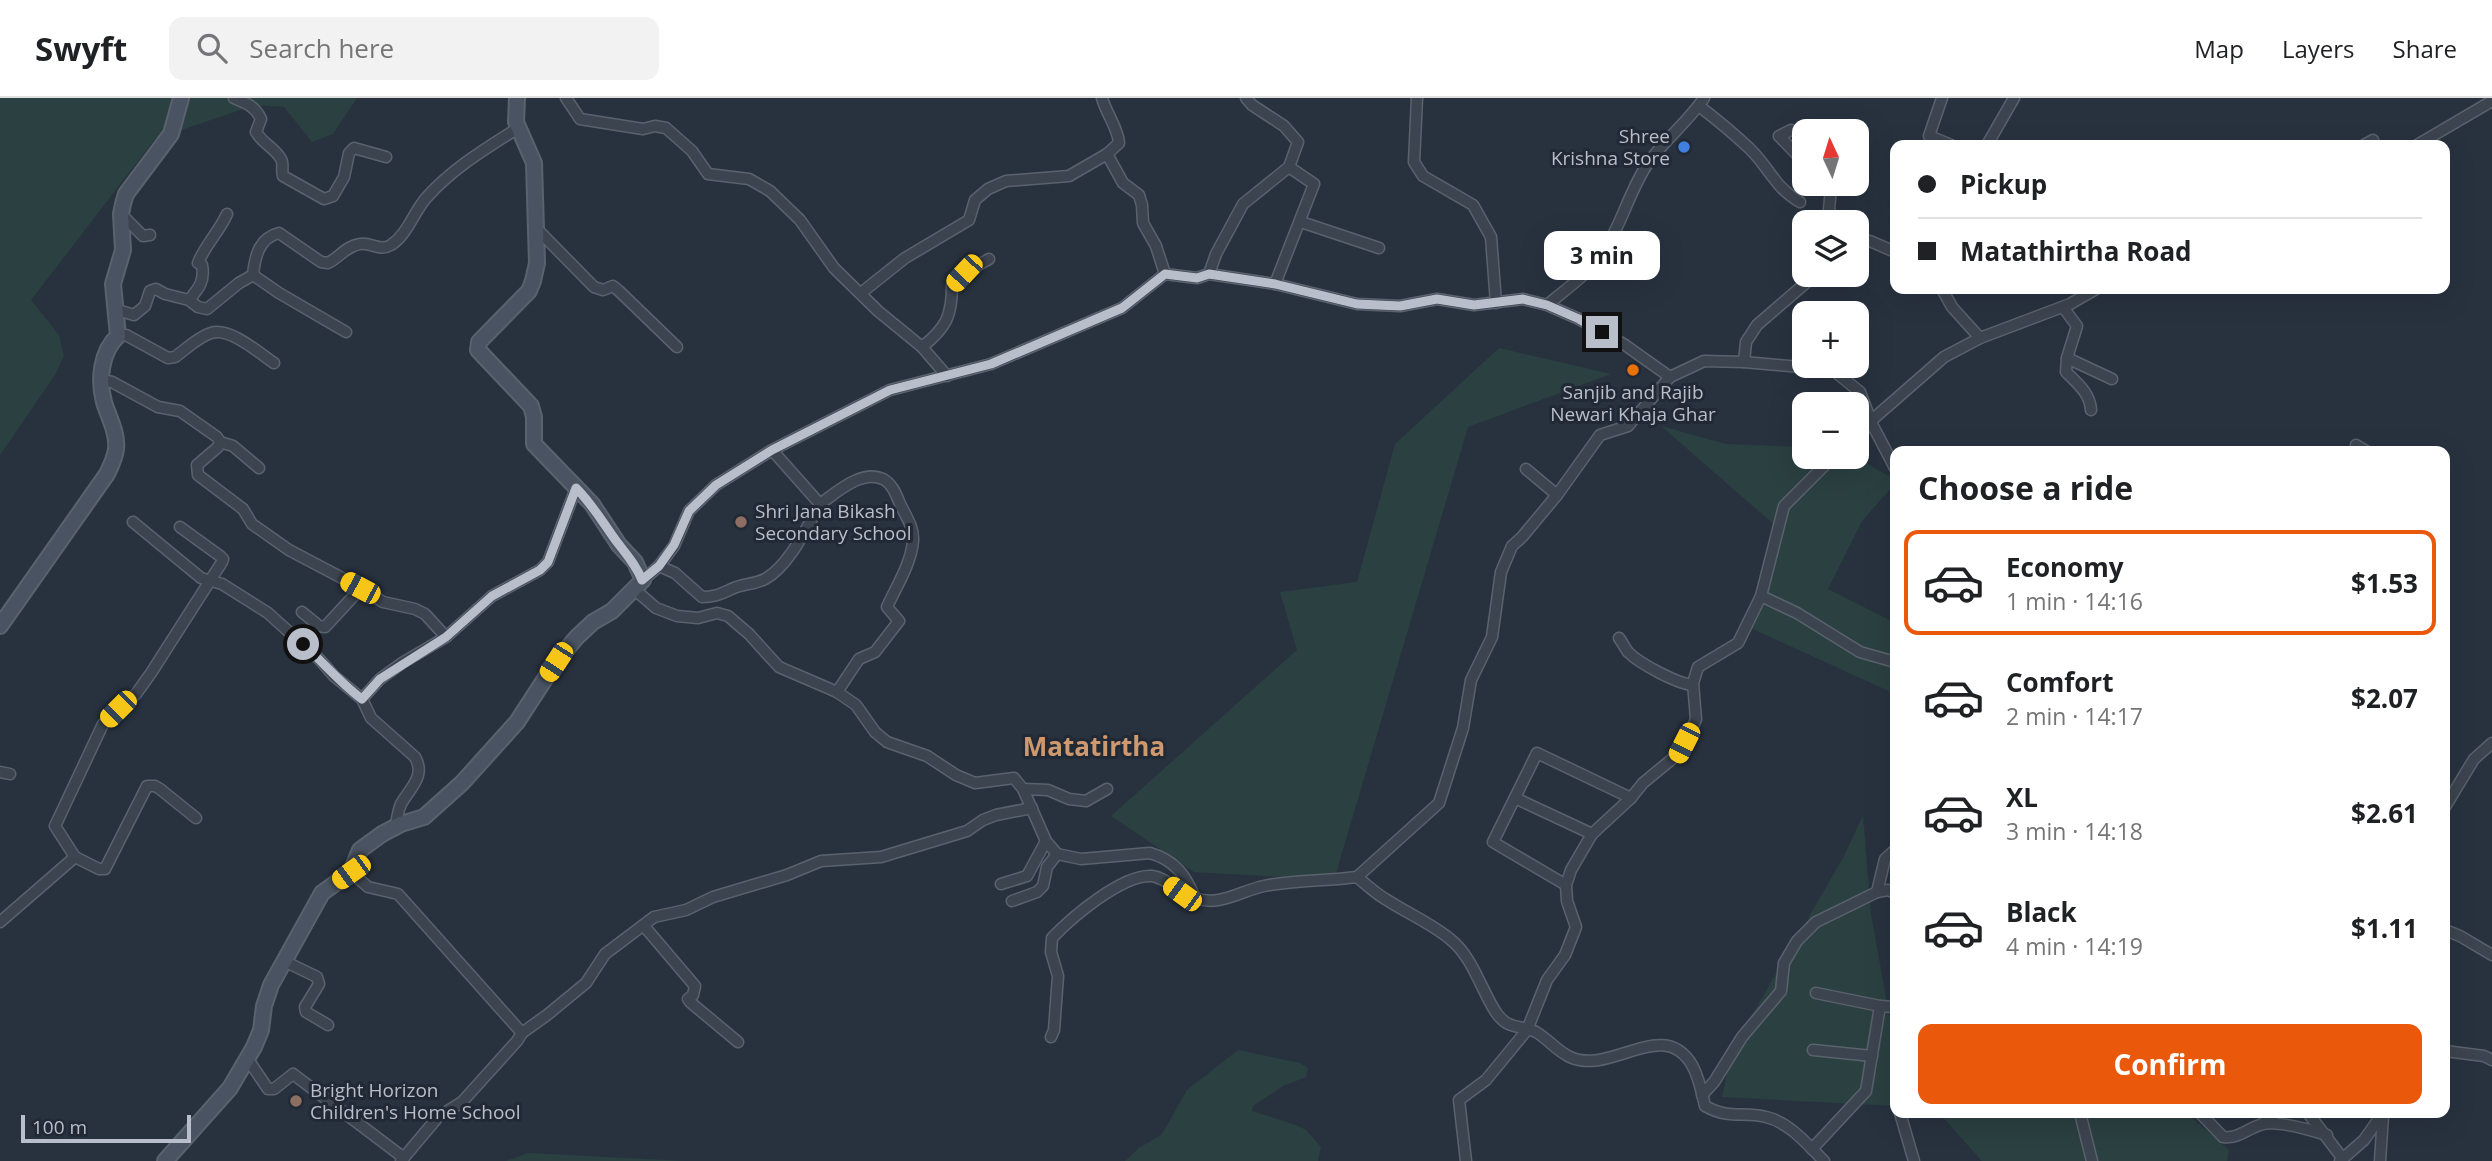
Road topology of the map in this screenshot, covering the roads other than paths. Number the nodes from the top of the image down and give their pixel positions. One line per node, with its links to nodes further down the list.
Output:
1 (181, 98): 22 (street)
2 (234, 98): 19 (street)
3 (517, 98): 12 (street)
4 (566, 98): 36 (street)
5 (1102, 98): 18 (street)
6 (1246, 98): 20 (street)
7 (1417, 98): 40 (street)
8 (1942, 98): 14 (street)
9 (2014, 98): 15 (street)
10 (2492, 101): 16 (street)
11 (1701, 102): 21 (street); 41 (street)
12 (518, 128): 25 (street); 33 (street)
13 (1791, 130): 17 (street)
14 (1939, 140)
15 (1990, 140)
16 (2426, 140)
17 (1792, 150)
18 (1107, 155): 31 (street); 36 (street)
19 (386, 157)
20 (1289, 167): 24 (street); 32 (street)
21 (1800, 202)
22 (121, 214): 26 (street); 43 (street)
23 (227, 214): 39 (street)
24 (1301, 222): 28 (street); 34 (street)
25 (536, 227): 48 (street); 64 (street)
26 (150, 235)
27 (1869, 241): 29 (street)
28 (1379, 248)
29 (1890, 250)
30 (989, 259): 47 (street)
31 (1165, 274): 32 (street); 52 (street)
32 (1209, 274): 34 (street)
33 (253, 275): 39 (street); 44 (street)
34 (1275, 284): 40 (street)
35 (1801, 287): 50 (street)
36 (861, 293): 47 (street)
37 (1945, 294): 46 (street)
38 (2087, 294): 42 (street)
39 (189, 300): 43 (street)
40 (1496, 303): 41 (street)
41 (1547, 305): 53 (street)
42 (2063, 307): 46 (street); 49 (street)
43 (114, 309): 45 (street)
44 (346, 332)
45 (118, 336): 51 (street); 55 (street)
46 (1980, 338): 57 (street)
47 (922, 346): 52 (street)
48 (677, 347)
49 (2067, 358): 54 (street); 56 (street)
50 (1744, 362): 53 (street); 57 (street)
51 (274, 363)
52 (947, 376): 59 (street)
53 (1670, 377): 65 (street)
54 (2112, 379)
55 (101, 380): 58 (street); 75 (street)
56 (2091, 410)
57 (1871, 419): 60 (street)
58 (220, 442): 61 (street); 72 (street)
59 (772, 450): 66 (street); 69 (street)
60 (1890, 458)
61 (260, 468)
62 (1526, 469): 65 (street)
63 (1821, 469): 73 (street)
64 (576, 488): 71 (street); 76 (street)
65 (1556, 495): 97 (street)
66 (820, 504): 69 (street); 80 (street)
67 (133, 522): 70 (street)
68 (180, 527): 70 (street)
69 (659, 566): 71 (street)
70 (209, 581): 81 (street); 95 (street)
71 (638, 584): 80 (street); 90 (street)
72 (360, 588): 74 (street); 76 (street)
73 (1761, 596): 78 (street); 79 (street)
74 (302, 612)
75 (0, 625)
76 (446, 637): 81 (street)
77 (1619, 638): 79 (street)
78 (1890, 661)
79 (1693, 685): 86 (street)
80 (837, 692): 83 (street)
81 (362, 699): 90 (street)
82 (2492, 743): 87 (street)
83 (1023, 789): 84 (street); 88 (street)
84 (1107, 789)
85 (1515, 798): 86 (street); 91 (street); 99 (street)
86 (1631, 798): 91 (street)
87 (2450, 799)
88 (1032, 808): 92 (street); 105 (street)
89 (196, 818): 95 (street)
90 (399, 825): 96 (street)
91 (1592, 834): 99 (street)
92 (1046, 841): 93 (street); 98 (street)
93 (1057, 854): 102 (street); 103 (street)
94 (1890, 854): 101 (street)
95 (75, 857): 104 (street)
96 (351, 872): 110 (street); 116 (street)
97 (1357, 877): 102 (street); 115 (street)
98 (1002, 884)
99 (1566, 885): 115 (street)
100 (1890, 891): 101 (street)
101 (1877, 892): 124 (street)
102 (1195, 898): 117 (street)
103 (1012, 901)
104 (0, 922)
105 (644, 926): 116 (street); 118 (street)
106 (2450, 932): 108 (street)
107 (2492, 945): 108 (street)
108 (2480, 947): 109 (street)
109 (2492, 955)
110 (284, 961): 114 (street); 122 (street)
111 (1816, 993): 112 (street)
112 (1880, 1006): 113 (street); 121 (street)
113 (1890, 1007)
114 (328, 1025)
115 (1527, 1030): 124 (street); 138 (street)
116 (522, 1032): 135 (street)
117 (1051, 1037)
118 (738, 1042)
119 (1813, 1050): 121 (street)
120 (2450, 1052): 123 (street)
121 (1872, 1056): 134 (street)
122 (247, 1058): 135 (street); 137 (street)
123 (2492, 1060)
124 (1702, 1095): 134 (street)
125 (1901, 1118): 140 (street)
126 (2082, 1118): 141 (street)
127 (2205, 1118): 132 (street)
128 (2270, 1118): 132 (street)
129 (2312, 1118): 133 (street)
130 (2381, 1118): 136 (street)
131 (2384, 1118): 142 (street)
132 (2263, 1123): 133 (street)
133 (2327, 1135): 136 (street)
134 (1812, 1149): 139 (street)
135 (403, 1159)
136 (2342, 1160)
137 (165, 1161)
138 (1466, 1161)
139 (1824, 1161)
140 (1914, 1161)
141 (2092, 1161)
142 (2380, 1161)

